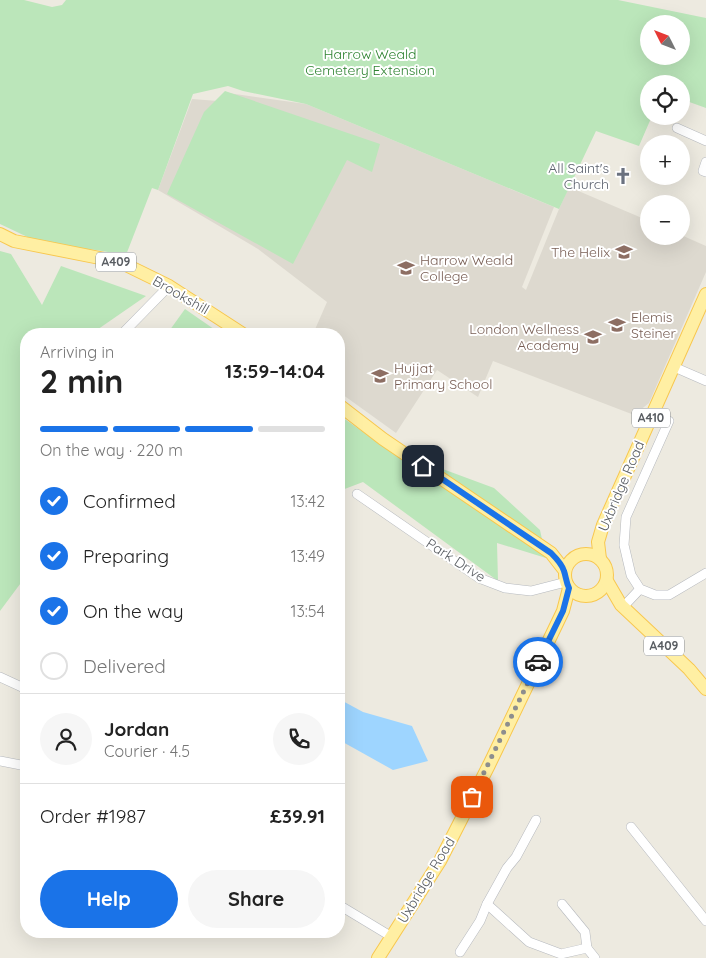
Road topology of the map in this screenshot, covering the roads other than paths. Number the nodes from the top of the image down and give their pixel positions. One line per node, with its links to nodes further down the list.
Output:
1 (677, 128): 2 (street)
2 (706, 141)
3 (706, 162): 4 (street)
4 (706, 172)
5 (0, 234): 6 (main road, Brookshill / A409)
6 (169, 286): 8 (street); 9 (main road, Brookshill / A409)
7 (706, 294): 10 (main road, Uxbridge Road / A410)
8 (128, 328)
9 (234, 328)
10 (674, 367): 11 (street); 14 (main road, Uxbridge Road / A410)
11 (706, 382)
12 (345, 410): 18 (main road)
13 (669, 420): 15 (street)
14 (649, 422): 15 (street); 17 (main road, Uxbridge Road / A410)
15 (665, 430): 25 (street)
16 (357, 494): 23 (street, Park Drive)
17 (598, 542): 19 (main road, Uxbridge Road / A410); 21 (main road, Uxbridge Road / A410)
18 (551, 553): 20 (main road); 23 (main road)
19 (586, 553): 20 (main road); 21 (main road)
20 (572, 559): 23 (main road)
21 (600, 559): 24 (main road)
22 (706, 573): 25 (street)
23 (566, 581): 27 (main road); 29 (main road, Uxbridge Road)
24 (607, 581): 26 (main road); 28 (main road, A409)
25 (640, 589): 28 (street)
26 (596, 594): 27 (main road); 28 (main road, A409)
27 (581, 596): 29 (main road, Uxbridge Road)
28 (622, 606): 32 (main road, A409)
29 (563, 611): 41 (main road, Uxbridge Road)
30 (0, 677): 31 (street)
31 (20, 686)
32 (706, 688)
33 (0, 761): 34 (street)
34 (20, 765)
35 (536, 820): 37 (street)
36 (631, 826): 40 (street)
37 (487, 904): 42 (street); 43 (street)
38 (562, 904): 42 (street)
39 (345, 909): 41 (street)
40 (706, 921)
41 (392, 937): 44 (main road, Uxbridge Road)
42 (587, 948): 45 (street)
43 (460, 952)
44 (378, 958)
45 (595, 958)

